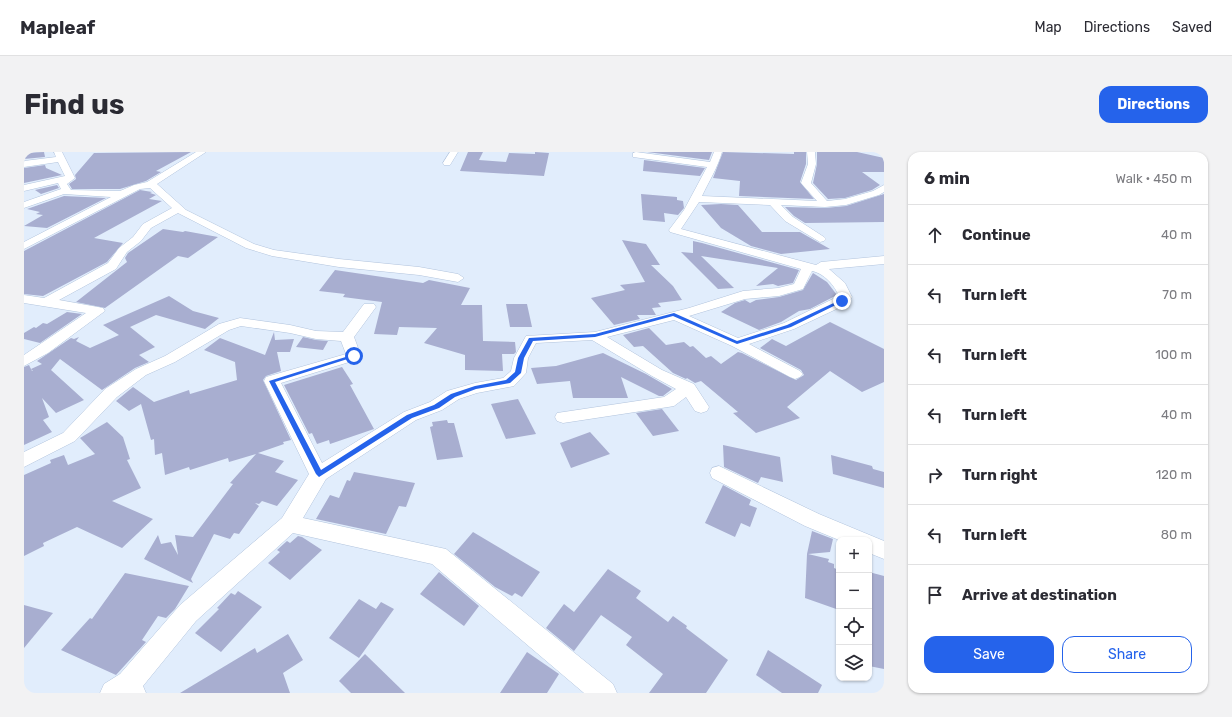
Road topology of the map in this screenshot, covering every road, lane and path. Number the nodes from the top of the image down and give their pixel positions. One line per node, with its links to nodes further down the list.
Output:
1 (202, 152): 12 (street)
2 (454, 152): 8 (street)
3 (718, 152): 10 (street)
4 (811, 152): 19 (street)
5 (59, 155): 9 (street); 11 (street)
6 (636, 155): 7 (street)
7 (669, 156): 10 (street)
8 (447, 163)
9 (24, 164)
10 (714, 165): 17 (street)
11 (70, 178): 13 (street); 15 (street)
12 (149, 185): 16 (street); 21 (street)
13 (24, 188)
14 (884, 188): 19 (street)
15 (65, 191): 16 (street); 20 (street)
16 (123, 194): 23 (street)
17 (696, 199): 18 (street); 25 (street)
18 (774, 203): 19 (street); 22 (street)
19 (825, 204)
20 (24, 205)
21 (178, 209): 26 (street); 28 (street)
22 (820, 239)
23 (24, 246)
24 (884, 260): 25 (street)
25 (815, 268): 30 (street); 33 (street)
26 (458, 278)
27 (24, 299): 28 (street)
28 (46, 302): 34 (street)
29 (369, 307): 32 (street)
30 (674, 315): 31 (street); 33 (street)
31 (595, 336): 36 (street); 41 (street)
32 (347, 337): 39 (street); 41 (street)
33 (737, 343): 35 (street)
34 (24, 361)
35 (795, 374)
36 (688, 388): 37 (street); 38 (street)
37 (701, 407)
38 (563, 417)
39 (24, 460)
40 (719, 473): 43 (street)
41 (319, 474): 42 (street)
42 (289, 524): 46 (street); 47 (street)
43 (853, 537)
44 (872, 545): 45 (street)
45 (884, 550)
46 (125, 690)
47 (604, 693)

